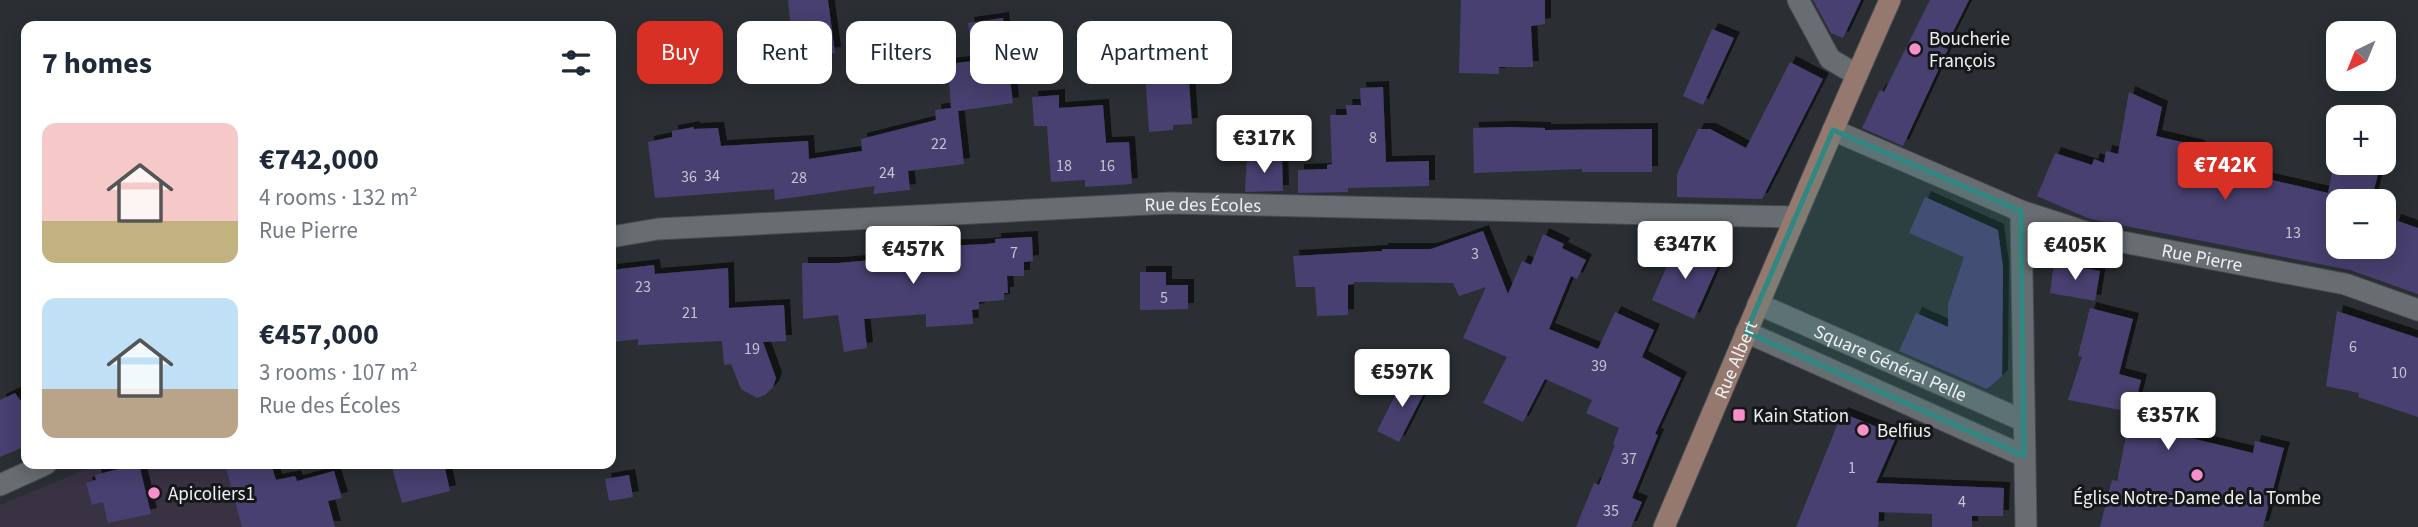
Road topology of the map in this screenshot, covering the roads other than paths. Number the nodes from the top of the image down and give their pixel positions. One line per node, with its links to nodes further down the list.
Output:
1 (1798, 0): 3 (street)
2 (1890, 0): 3 (street, Rue Albert)
3 (1857, 75): 4 (street, Rue Albert)
4 (1833, 130): 5 (street, Rue Pierre); 6 (street, Rue Albert)
5 (2021, 211): 9 (street, Rue Pierre); 15 (street)
6 (1796, 217): 7 (street, Rue des Écoles); 8 (street, Rue Albert)
7 (616, 236)
8 (1758, 304): 10 (street, Rue Albert); 11 (street, Square Général Pelle)
9 (2418, 310)
10 (1746, 332): 12 (street, Square Général Pelle); 19 (street, Rue Albert)
11 (1838, 339): 12 (street); 13 (street, Square Général Pelle)
12 (1826, 366): 14 (street, Square Général Pelle)
13 (1919, 374): 14 (street); 15 (street, Square Général Pelle)
14 (1908, 402): 16 (street, Square Général Pelle)
15 (2024, 421): 16 (street)
16 (2024, 456): 20 (street)
17 (35, 469): 18 (street)
18 (0, 485)
19 (1664, 527)
20 (2026, 527)

